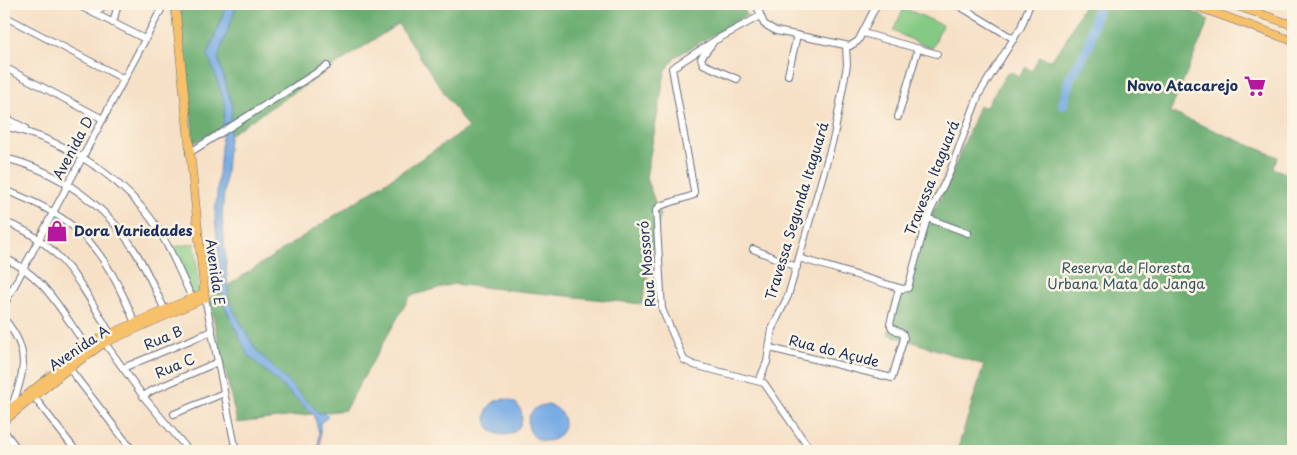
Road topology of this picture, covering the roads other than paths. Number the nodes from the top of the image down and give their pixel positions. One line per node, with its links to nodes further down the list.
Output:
1 (76, 4): 12 (street)
2 (107, 4): 12 (street)
3 (118, 4): 15 (street)
4 (164, 4): 19 (street, Avenida D)
5 (175, 4): 36 (main road, Avenida E)
6 (756, 4): 14 (street)
7 (875, 4): 17 (street)
8 (956, 4): 20 (street)
9 (1190, 4): 22 (main road)
10 (1230, 4): 16 (main road)
11 (1030, 6): 20 (street, Travessa Itaguará)
12 (94, 13): 15 (street)
13 (4, 16): 29 (street)
14 (760, 16): 18 (street); 21 (street, Rua Mossoró)
15 (113, 23): 19 (street)
16 (1293, 25)
17 (863, 33): 23 (street); 24 (street)
18 (797, 35): 23 (street); 28 (street)
19 (145, 39): 29 (street, Avenida D)
20 (1014, 39): 42 (street, Travessa Itaguará)
21 (714, 41): 30 (street); 67 (street, Rua Mossoró)
22 (1293, 41)
23 (846, 46): 48 (street, Travessa Segunda Itaguará)
24 (918, 49): 25 (street); 32 (street)
25 (937, 54)
26 (326, 66): 36 (street)
27 (4, 67): 33 (street)
28 (788, 75)
29 (124, 79): 33 (street, Avenida D)
30 (737, 79)
31 (4, 117): 35 (street)
32 (898, 117)
33 (103, 119): 37 (street, Avenida D)
34 (4, 126): 35 (street)
35 (43, 138): 37 (street)
36 (190, 153): 52 (main road, Avenida E)
37 (83, 157): 39 (street, Avenida D); 53 (street)
38 (4, 158): 39 (street)
39 (68, 184): 41 (street, Avenida D); 55 (street)
40 (4, 190): 41 (street)
41 (54, 211): 45 (street, Avenida D); 57 (street)
42 (926, 218): 44 (street); 51 (street, Travessa Itaguará)
43 (4, 222): 45 (street)
44 (968, 233)
45 (39, 239): 50 (street, Avenida D); 59 (street)
46 (753, 249): 49 (street)
47 (4, 258): 50 (street)
48 (800, 258): 49 (street, Travessa Segunda Itaguará); 51 (street)
49 (797, 267): 62 (street, Travessa Segunda Itaguará)
50 (24, 268): 54 (street, Avenida D); 61 (street)
51 (899, 288): 66 (street, Travessa Itaguará)
52 (204, 295): 53 (main road, Avenida A); 58 (street, Avenida E)
53 (193, 300): 55 (main road, Avenida A); 59 (main road, Avenida A)
54 (4, 305)
55 (165, 310): 57 (main road, Avenida A)
56 (4, 319): 71 (street)
57 (135, 323): 59 (main road, Avenida A)
58 (212, 331): 63 (street, Avenida E); 65 (street, Rua B)
59 (112, 336): 60 (main road, Avenida A)
60 (102, 341): 61 (main road, Avenida A); 64 (main road, Avenida A); 65 (street)
61 (87, 347): 69 (main road, Avenida A)
62 (770, 348): 66 (street, Rua do Açude); 67 (street, Travessa Segunda Itaguará)
63 (218, 362): 68 (street, Avenida E); 70 (street, Rua C)
64 (69, 368): 69 (main road, Avenida A); 77 (street)
65 (123, 368): 70 (street)
66 (892, 378)
67 (759, 381): 80 (street)
68 (224, 392): 72 (street); 79 (street, Avenida E)
69 (32, 394): 71 (main road, Avenida A); 73 (main road, Avenida A); 76 (street)
70 (143, 396): 78 (street)
71 (7, 412)
72 (174, 414)
73 (4, 421)
74 (4, 431): 75 (street)
75 (19, 451)
76 (76, 451)
77 (133, 451)
78 (189, 451)
79 (236, 451)
80 (811, 451)

